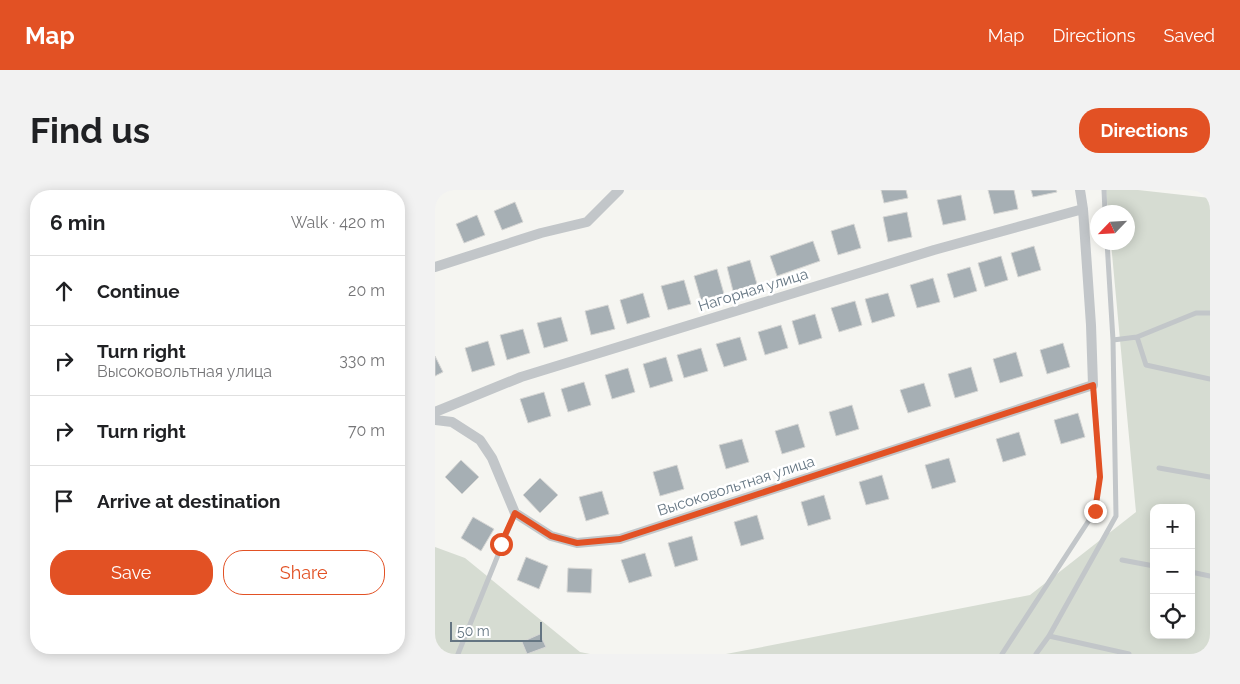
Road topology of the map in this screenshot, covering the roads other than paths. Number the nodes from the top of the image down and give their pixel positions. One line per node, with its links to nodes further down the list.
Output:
1 (619, 190): 7 (street)
2 (1079, 190): 5 (street)
3 (1104, 190): 4 (lane)
4 (1105, 205)
5 (1083, 209): 12 (street); 13 (street, Нагорная улица)
6 (1107, 250): 10 (lane)
7 (435, 267)
8 (1210, 313): 9 (lane)
9 (1137, 337): 10 (lane); 11 (lane)
10 (1113, 340): 22 (lane)
11 (1210, 380)
12 (1093, 385): 17 (street, Высоковольтная улица); 24 (lane)
13 (435, 412)
14 (435, 420): 17 (street)
15 (1159, 468): 16 (lane)
16 (1210, 477)
17 (515, 513): 23 (lane)
18 (1122, 560): 19 (lane)
19 (1150, 565)
20 (1195, 573): 21 (lane)
21 (1210, 576)
22 (1049, 636): 25 (lane); 26 (lane)
23 (458, 654)
24 (1002, 654)
25 (1036, 654)
26 (1129, 654)

